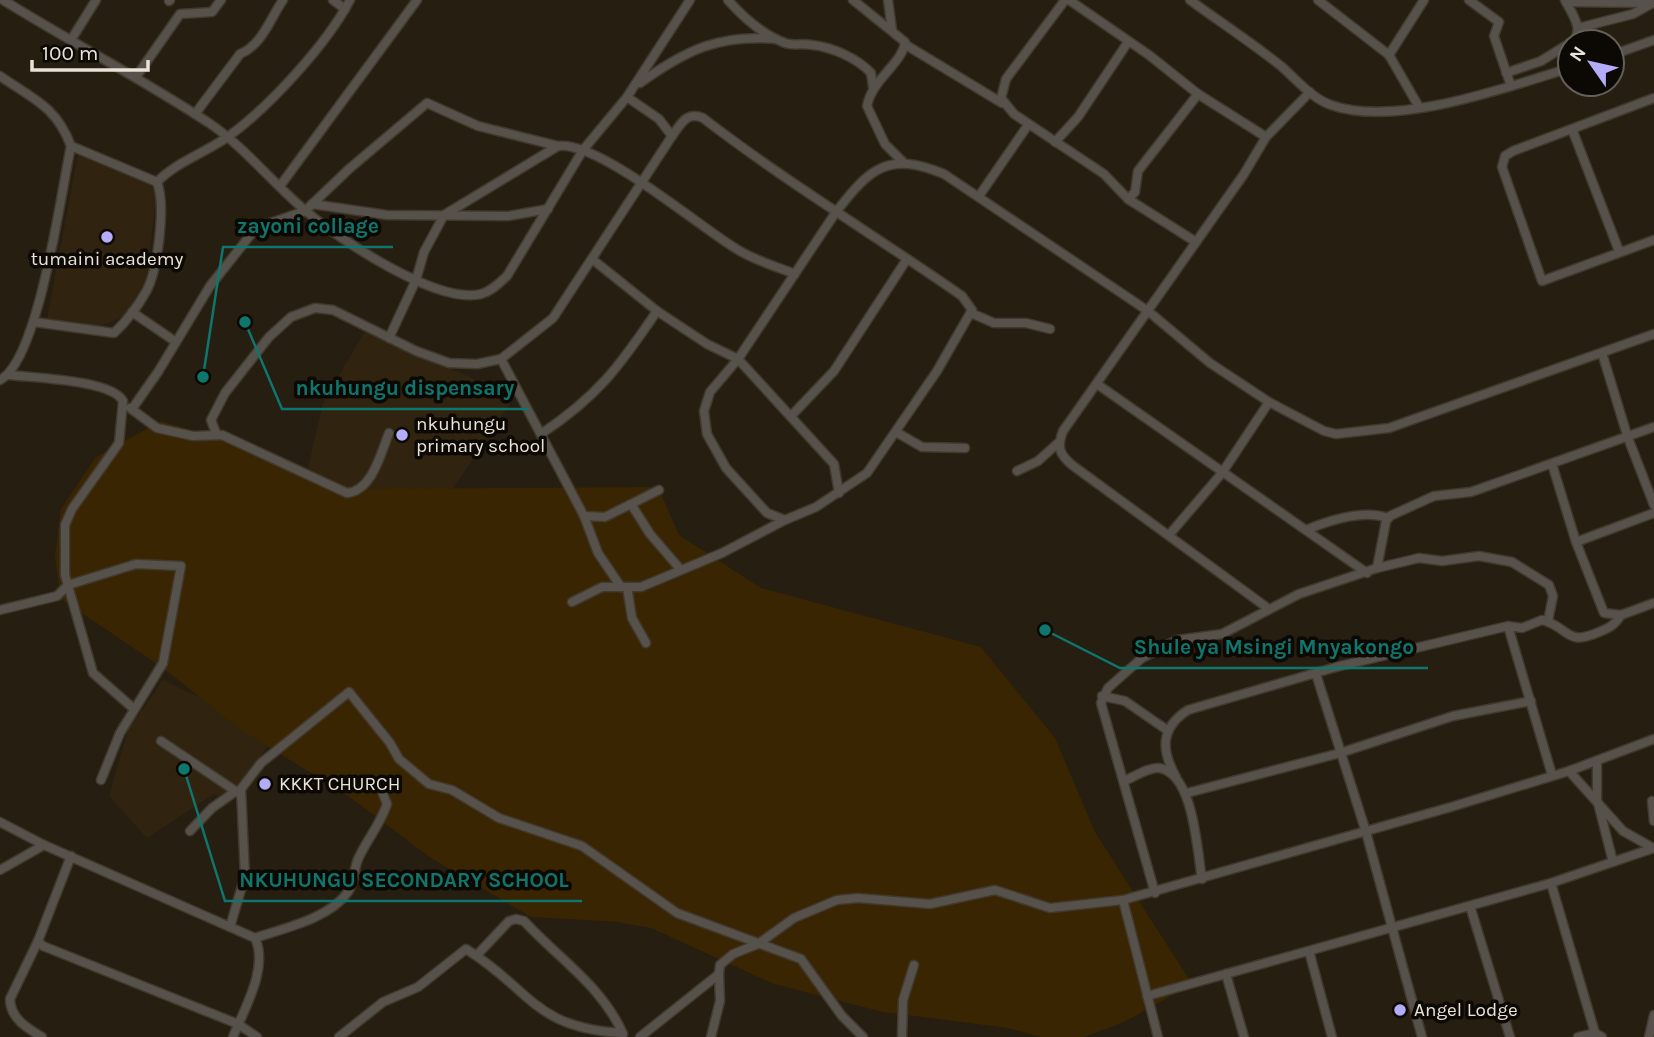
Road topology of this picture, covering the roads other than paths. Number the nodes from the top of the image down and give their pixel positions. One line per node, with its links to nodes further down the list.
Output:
1 (4, 0): 25 (street)
2 (96, 0): 25 (street)
3 (221, 0): 35 (street)
4 (283, 0): 46 (street)
5 (333, 0): 21 (street)
6 (350, 0): 21 (street)
7 (416, 0): 61 (street)
8 (690, 0): 41 (street)
9 (728, 0): 26 (street)
10 (853, 0): 20 (street)
11 (873, 0): 20 (street)
12 (888, 0): 24 (street)
13 (1067, 0): 28 (street); 44 (street)
14 (1190, 0): 40 (street)
15 (1318, 0): 32 (street)
16 (1424, 0): 32 (street)
17 (1469, 0): 34 (street)
18 (1566, 1): 19 (street); 22 (street)
19 (1653, 3): 23 (street)
20 (863, 7): 24 (street)
21 (345, 9): 50 (street)
22 (1578, 28)
23 (1586, 28)
24 (892, 30): 29 (street)
25 (71, 40): 35 (street)
26 (778, 40): 38 (street); 41 (street)
27 (1654, 40): 30 (street)
28 (1128, 42): 42 (street); 52 (street)
29 (906, 45): 38 (street); 44 (street)
30 (1626, 50)
31 (1556, 52): 34 (street)
32 (1389, 55): 45 (street)
33 (1556, 72): 37 (street)
34 (1506, 73): 37 (street)
35 (136, 77): 46 (street)
36 (2, 78): 39 (street); 54 (street)
37 (1511, 86): 45 (street)
38 (873, 87): 53 (street)
39 (0, 90)
40 (1310, 92): 45 (street); 51 (street)
41 (629, 93): 49 (street); 56 (street)
42 (1198, 94): 51 (street); 63 (street)
43 (1653, 100): 48 (street)
44 (1004, 104): 47 (street)
45 (1419, 107)
46 (195, 114): 50 (street)
47 (1028, 125): 52 (street); 62 (street)
48 (1572, 129): 70 (street); 70 (street)
49 (672, 136): 60 (street); 66 (street)
50 (228, 137): 59 (street); 61 (street)
51 (1266, 137): 69 (street)
52 (1055, 142): 63 (street)
53 (885, 144): 57 (street); 58 (street)
54 (71, 146): 59 (street); 79 (street)
55 (558, 146): 56 (street); 64 (street); 67 (street)
56 (583, 150): 60 (street); 65 (street)
57 (904, 163): 58 (street); 62 (street)
58 (885, 165): 66 (street)
59 (156, 182): 77 (street)
60 (641, 185): 71 (street); 73 (street)
61 (280, 186): 64 (street)
62 (979, 196): 76 (street)
63 (1128, 199): 69 (street)
64 (309, 207): 67 (street); 74 (street); 83 (street)
65 (548, 209): 67 (street); 74 (street)
66 (836, 212): 72 (street); 73 (street)
67 (444, 215): 74 (street)
68 (1654, 240): 70 (street)
69 (1196, 242): 76 (street)
70 (1619, 251)
71 (592, 259): 75 (street); 85 (street)
72 (907, 259): 78 (street); 93 (street)
73 (795, 274): 86 (street)
74 (416, 280): 82 (street)
75 (657, 311): 86 (street); 98 (street)
76 (1148, 311): 89 (street); 91 (street)
77 (132, 312): 79 (street); 83 (street)
78 (971, 313): 80 (street); 95 (street)
79 (34, 322): 87 (street)
80 (1050, 329)
81 (1654, 334): 84 (street)
82 (389, 338): 85 (street); 96 (street)
83 (176, 342): 92 (street)
84 (1602, 353): 91 (street); 99 (street)
85 (501, 359): 98 (street)
86 (738, 359): 93 (street); 112 (street)
87 (10, 375): 88 (street); 90 (street)
88 (0, 380)
89 (1097, 384): 100 (street); 104 (street)
90 (123, 401): 92 (street); 119 (street)
91 (1269, 402): 104 (street)
92 (132, 409): 96 (street)
93 (792, 415): 106 (street)
94 (1654, 427): 99 (street)
95 (896, 432): 101 (street); 106 (street)
96 (216, 433): 97 (street)
97 (389, 433)
98 (541, 434): 110 (street)
99 (1628, 438): 102 (street); 108 (street)
100 (1058, 443): 103 (street); 114 (street)
101 (965, 448)
102 (1552, 464): 111 (street); 115 (street)
103 (1017, 471)
104 (1222, 472): 113 (street); 114 (street)
105 (659, 490): 107 (street)
106 (839, 493): 112 (street)
107 (631, 504): 110 (street); 117 (street)
108 (1654, 505)
109 (1654, 513): 115 (street)
110 (584, 516): 120 (street)
111 (1388, 518): 113 (street); 116 (street)
112 (785, 520): 117 (street)
113 (1306, 530): 118 (street)
114 (1169, 535): 123 (street)
115 (1576, 542): 125 (street)
116 (1377, 568): 118 (street); 126 (street)
117 (681, 570): 120 (street)
118 (1367, 573): 123 (street)
119 (68, 585): 124 (street); 132 (street); 132 (street)
120 (624, 587): 121 (street); 128 (street)
121 (572, 602)
122 (1654, 603): 125 (street)
123 (1269, 609): 130 (street)
124 (0, 610)
125 (1621, 615): 126 (street)
126 (1548, 621): 127 (street)
127 (1508, 626): 129 (street); 131 (street)
128 (646, 643)
129 (1316, 674): 133 (street); 136 (street)
130 (1102, 696): 133 (street); 142 (street)
131 (1531, 701): 136 (street); 139 (street)
132 (134, 709): 141 (street)
133 (1167, 730): 140 (street)
134 (1654, 739): 137 (street)
135 (161, 741): 143 (street)
136 (1340, 753): 144 (street); 151 (street)
137 (1597, 761): 138 (street); 146 (street)
138 (1569, 771): 139 (street); 146 (street)
139 (1552, 775): 151 (street)
140 (1177, 777): 142 (street); 144 (street)
141 (102, 780)
142 (1124, 781): 159 (street)
143 (238, 793): 150 (street); 162 (street); 166 (street)
144 (1186, 793): 157 (street)
145 (383, 794): 164 (street)
146 (1597, 799): 153 (street); 155 (street)
147 (1652, 801): 148 (street)
148 (1654, 821)
149 (0, 822): 152 (street)
150 (190, 831)
151 (1366, 832): 157 (street); 163 (street)
152 (44, 845): 154 (street); 156 (street)
153 (1653, 848): 155 (street)
154 (71, 856): 162 (street); 165 (street)
155 (1613, 862): 158 (street)
156 (0, 870)
157 (1202, 878): 159 (street)
158 (1551, 883): 161 (street); 176 (street)
159 (1155, 894): 160 (street)
160 (1123, 900): 166 (street); 172 (street)
161 (1470, 906): 163 (street); 189 (street)
162 (230, 927): 164 (street)
163 (1392, 928): 167 (street); 188 (street)
164 (255, 938): 174 (street)
165 (38, 941): 174 (street); 177 (street)
166 (758, 944): 170 (street); 183 (street)
167 (1309, 951): 171 (street); 187 (street)
168 (477, 955): 175 (street); 175 (street); 180 (street)
169 (914, 965): 184 (street)
170 (719, 974): 181 (street); 182 (street)
171 (1226, 974): 172 (street); 186 (street)
172 (1147, 996): 185 (street)
173 (1654, 1015): 191 (street)
174 (238, 1024): 178 (street); 179 (street)
175 (623, 1035)
176 (1598, 1035): 190 (street)
177 (42, 1037)
178 (233, 1037)
179 (257, 1037)
180 (340, 1037)
181 (640, 1037)
182 (711, 1037)
183 (863, 1037)
184 (902, 1037)
185 (1158, 1037)
186 (1244, 1037)
187 (1332, 1037)
188 (1422, 1037)
189 (1510, 1037)
190 (1578, 1037)
191 (1649, 1037)

